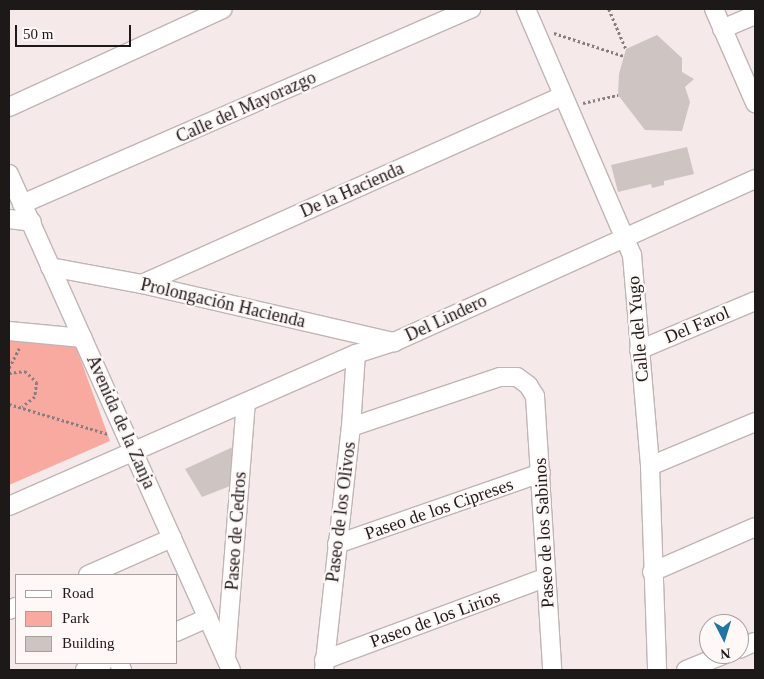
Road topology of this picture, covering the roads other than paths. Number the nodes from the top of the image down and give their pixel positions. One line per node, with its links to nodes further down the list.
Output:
1 (223, 9): 9 (street)
2 (471, 9): 12 (street, Calle del Mayorazgo)
3 (526, 9): 7 (street, Calle del Yugo)
4 (714, 9): 6 (street)
5 (755, 15): 6 (street)
6 (722, 29): 8 (street)
7 (562, 96): 15 (street, Calle del Yugo); 17 (street, De la Hacienda)
8 (755, 103)
9 (9, 107)
10 (9, 174): 12 (street, Avenida de la Zanja)
11 (755, 179): 15 (street, Del Lindero)
12 (22, 204): 14 (street, Avenida de la Zanja)
13 (9, 219): 14 (street)
14 (32, 222): 16 (street, Avenida de la Zanja)
15 (624, 236): 21 (street, Del Lindero); 22 (street, Calle del Yugo)
16 (50, 267): 17 (street, Prolongación Hacienda); 20 (street, Avenida de la Zanja)
17 (142, 284): 21 (street, Prolongación Hacienda)
18 (755, 301): 22 (street, Del Farol)
19 (15, 338): 20 (street)
20 (83, 338): 27 (street, Avenida de la Zanja)
21 (394, 342): 23 (street, Del Lindero)
22 (640, 350): 28 (street, Calle del Yugo)
23 (356, 354): 24 (street, Del Lindero); 26 (street, Paseo de los Olivos)
24 (246, 403): 27 (street, Del Lindero); 40 (street, Paseo de Cedros)
25 (755, 422): 28 (street)
26 (351, 427): 29 (street, Paseo de los Sabinos); 33 (street, Paseo de los Olivos)
27 (135, 451): 30 (street, Del Lindero); 32 (street, Avenida de la Zanja)
28 (650, 466): 34 (street, Calle del Yugo)
29 (541, 473): 33 (street, Paseo de los Cipreses); 36 (street, Paseo de los Sabinos)
30 (9, 506)
31 (755, 527): 34 (street)
32 (172, 538): 35 (street); 37 (street, Avenida de la Zanja)
33 (337, 544): 42 (street, Paseo de los Olivos)
34 (652, 572): 45 (street, Calle del Yugo)
35 (90, 574)
36 (546, 578): 42 (street, Paseo de los Lirios); 44 (street, Paseo de los Sabinos)
37 (208, 618): 38 (street); 40 (street, Avenida de la Zanja)
38 (178, 631)
39 (100, 664): 43 (street)
40 (228, 664)
41 (701, 664): 46 (street)
42 (324, 665)
43 (85, 670)
44 (552, 670)
45 (657, 670)
46 (686, 670)

